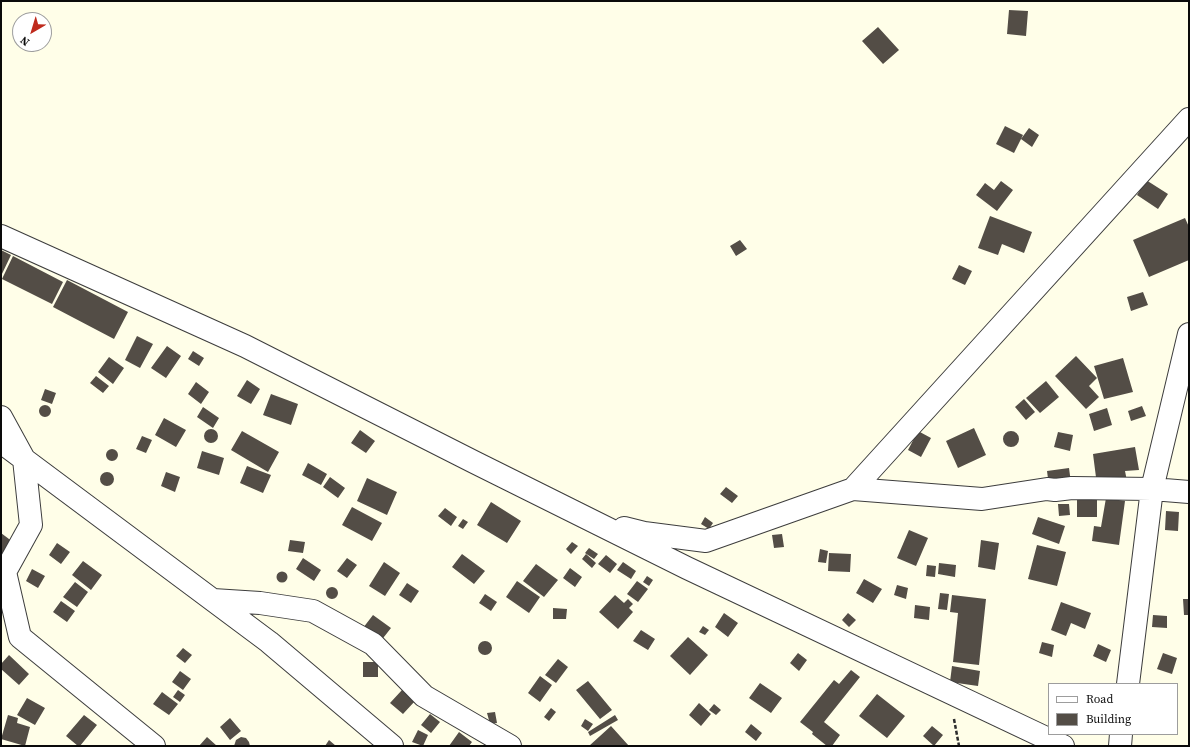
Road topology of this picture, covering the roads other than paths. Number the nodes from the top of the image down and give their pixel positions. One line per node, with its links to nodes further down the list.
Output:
1 (1189, 119): 7 (street)
2 (1, 236): 10 (street)
3 (1189, 334): 8 (street)
4 (1, 417): 6 (street)
5 (1, 442): 6 (street)
6 (24, 459): 11 (street); 14 (street)
7 (853, 488): 8 (street); 10 (street)
8 (1152, 489): 9 (street); 12 (street)
9 (1189, 492)
10 (583, 516): 17 (street)
11 (212, 600): 15 (street); 16 (street)
12 (1128, 683)
13 (1121, 735): 18 (street)
14 (154, 746)
15 (392, 746)
16 (510, 746)
17 (1063, 746)
18 (1120, 746)

